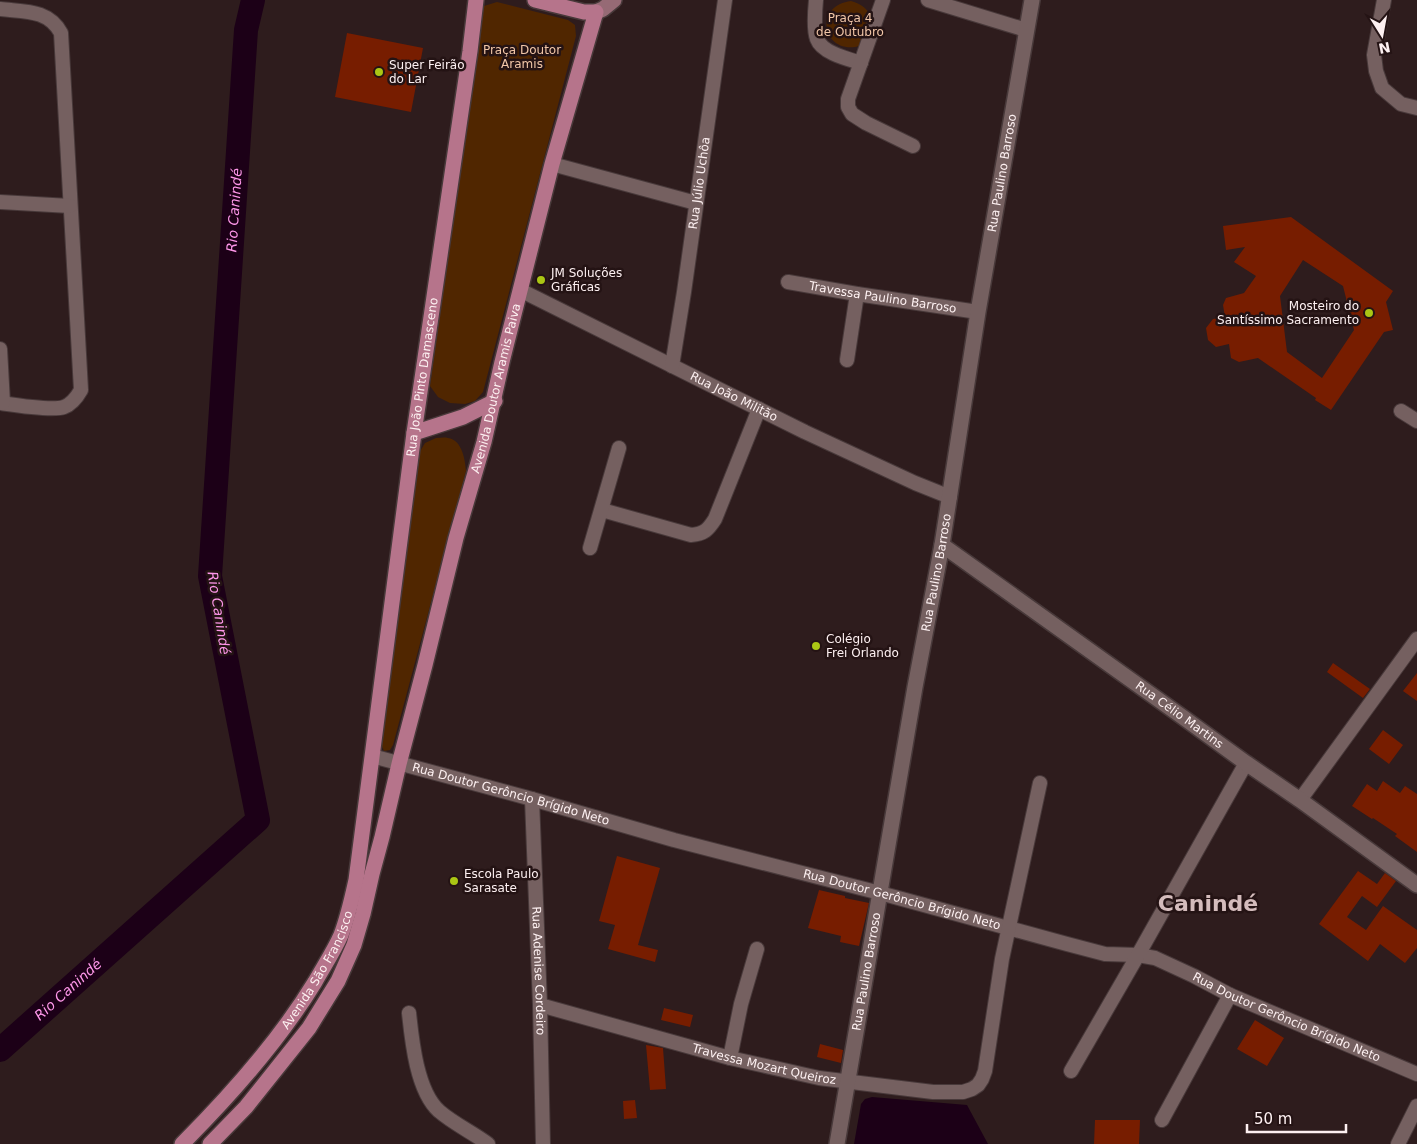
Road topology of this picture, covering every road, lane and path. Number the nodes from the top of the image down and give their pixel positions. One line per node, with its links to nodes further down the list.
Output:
1 (476, 0): 32 (main road, Rua João Pinto Damasceno)
2 (535, 0): 10 (main road)
3 (614, 0): 10 (main road)
4 (725, 0): 18 (street, Rua Júlio Uchôa)
5 (816, 0): 13 (street)
6 (883, 0): 13 (street)
7 (928, 0): 12 (street)
8 (1032, 0): 12 (street, Rua Paulino Barroso)
9 (1384, 0): 14 (street)
10 (597, 6): 16 (main road, Avenida Doutor Aramis Paiva)
11 (0, 9): 19 (street)
12 (1026, 30): 23 (street, Rua Paulino Barroso)
13 (861, 64): 15 (street)
14 (1417, 108)
15 (913, 146)
16 (552, 164): 18 (street); 21 (main road, Avenida Doutor Aramis Paiva)
17 (0, 202): 19 (street)
18 (696, 203): 26 (street, Rua Júlio Uchôa)
19 (70, 206): 28 (street)
20 (788, 282): 22 (street, Travessa Paulino Barroso)
21 (520, 290): 26 (street, Rua João Militão); 27 (main road, Avenida Doutor Aramis Paiva)
22 (857, 294): 23 (street, Travessa Paulino Barroso); 25 (street)
23 (978, 312): 34 (street, Rua Paulino Barroso)
24 (0, 349): 28 (street)
25 (847, 360)
26 (672, 366): 29 (street, Rua João Militão)
27 (494, 401): 32 (main road); 41 (main road, Avenida Doutor Aramis Paiva)
28 (2, 403)
29 (759, 409): 34 (street, Rua João Militão); 35 (street)
30 (1401, 411): 31 (street)
31 (1417, 421)
32 (414, 433): 39 (main road, Rua João Pinto Damasceno)
33 (619, 448): 35 (street)
34 (950, 497): 36 (street, Rua Paulino Barroso)
35 (602, 510): 37 (street)
36 (942, 545): 40 (street, Rua Célio Martins); 46 (street, Rua Paulino Barroso)
37 (590, 548)
38 (1417, 639): 44 (street)
39 (372, 756): 41 (street, Rua Doutor Gerôncio Brígido Neto); 59 (main road, Avenida São Francisco)
40 (1246, 763): 44 (street, Rua Célio Martins); 49 (street)
41 (399, 764): 43 (street, Rua Doutor Gerôncio Brígido Neto); 60 (main road, Avenida São Francisco)
42 (1040, 783): 47 (street)
43 (532, 799): 46 (street, Rua Doutor Gerôncio Brígido Neto); 51 (street, Rua Adenise Cordeiro)
44 (1300, 800): 45 (street, Rua Célio Martins)
45 (1417, 884)
46 (880, 893): 47 (street, Rua Doutor Gerôncio Brígido Neto); 56 (street, Rua Paulino Barroso)
47 (1008, 928): 49 (street, Rua Doutor Gerôncio Brígido Neto); 56 (street, Travessa Mozart Queiroz)
48 (757, 949): 53 (street)
49 (1138, 955): 50 (street, Rua Doutor Gerôncio Brígido Neto); 54 (street)
50 (1230, 995): 55 (street, Rua Doutor Gerôncio Brígido Neto); 58 (street)
51 (540, 1005): 53 (street, Travessa Mozart Queiroz); 62 (street, Rua Adenise Cordeiro)
52 (409, 1013): 61 (street)
53 (730, 1058): 56 (street, Travessa Mozart Queiroz)
54 (1071, 1071)
55 (1417, 1074)
56 (849, 1081): 63 (street, Rua Paulino Barroso)
57 (1417, 1106): 64 (street)
58 (1162, 1120)
59 (182, 1144)
60 (210, 1144)
61 (488, 1144)
62 (543, 1144)
63 (837, 1144)
64 (1398, 1144)

